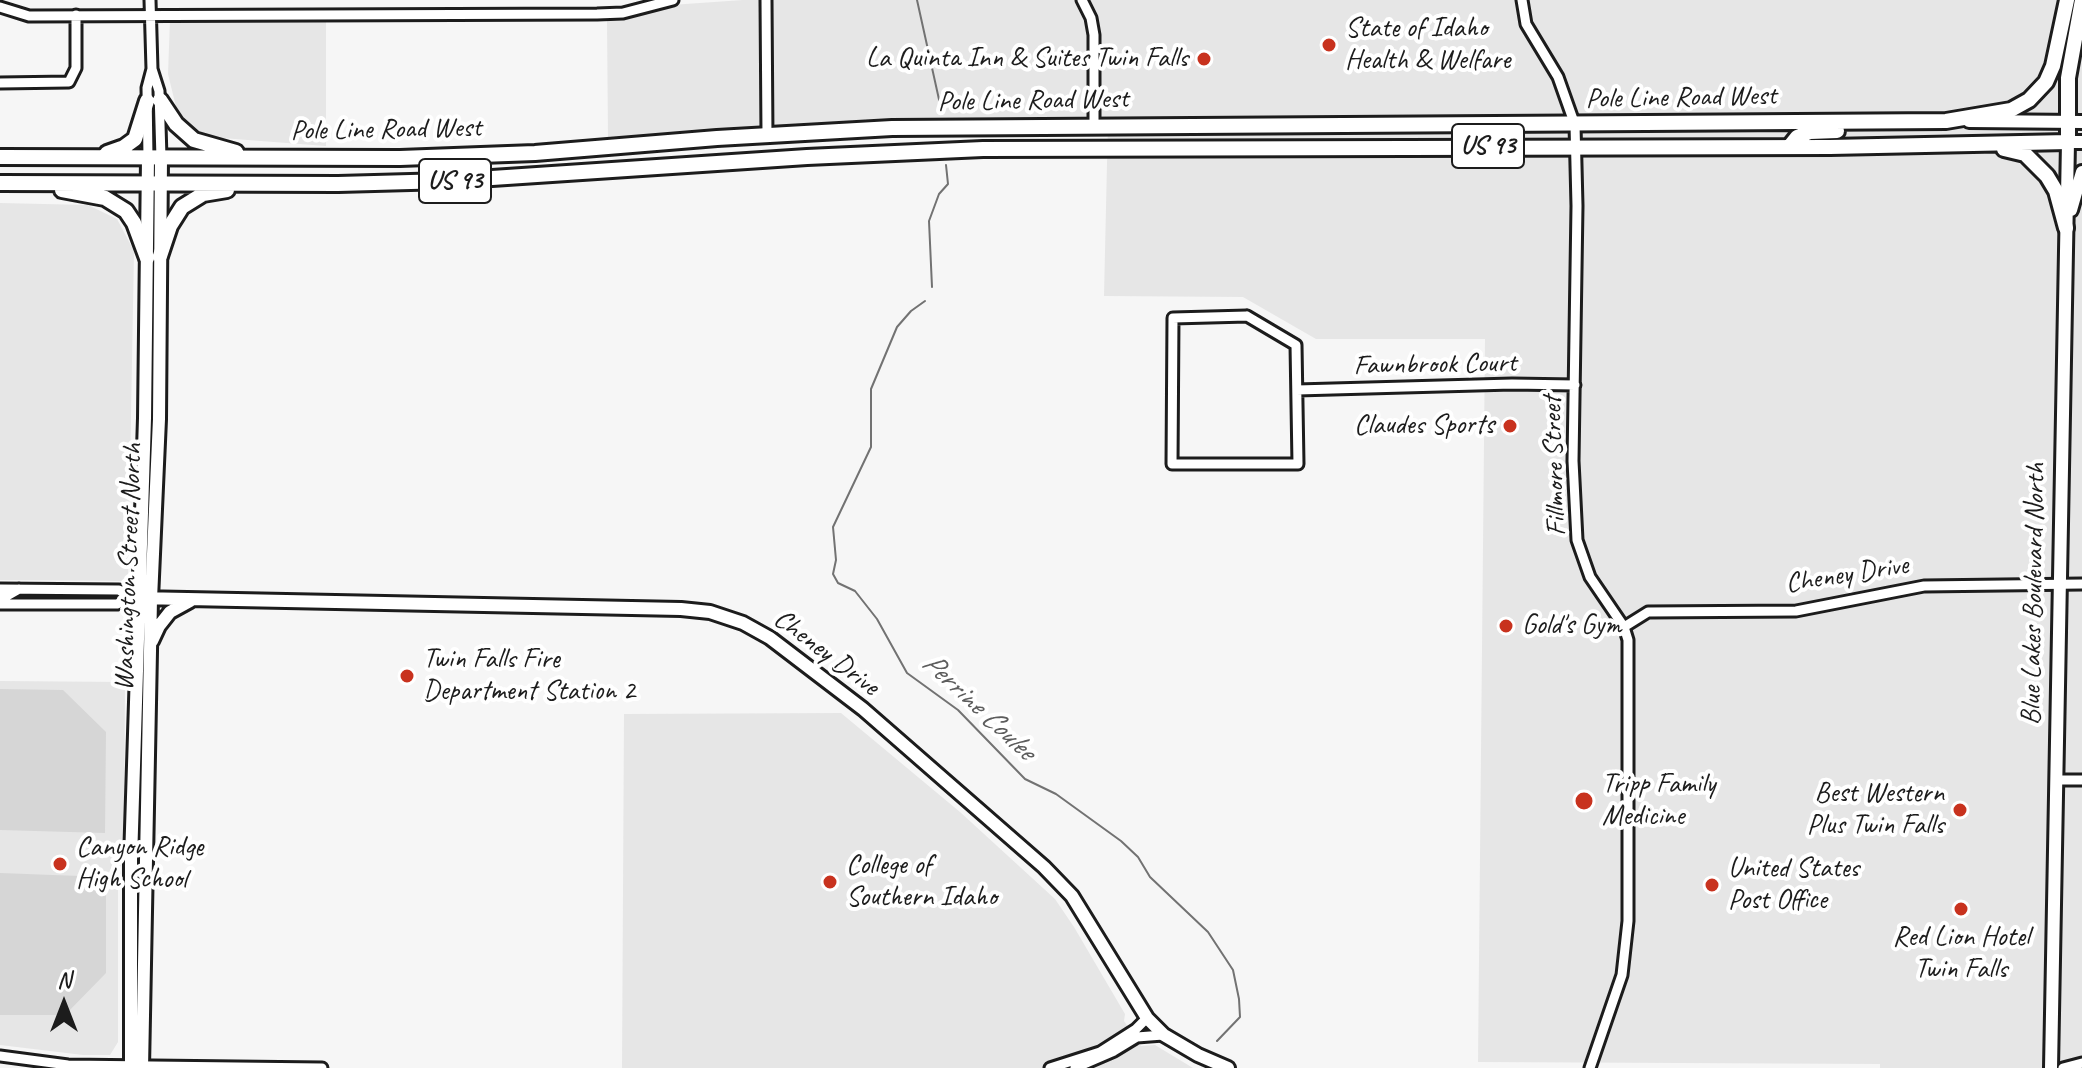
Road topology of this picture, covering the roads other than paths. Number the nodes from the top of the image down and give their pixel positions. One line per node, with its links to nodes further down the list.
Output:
1 (150, 0): 10 (street, Washington Street North)
2 (673, 0): 10 (street)
3 (766, 0): 21 (street)
4 (1082, 0): 20 (street)
5 (1522, 0): 19 (street, Fillmore Street)
6 (2067, 0): 16 (highway, US 93)
7 (2082, 0): 11 (highway, Blue Lakes Boulevard North)
8 (0, 7): 9 (street)
9 (76, 15): 10 (street); 13 (street)
10 (151, 16): 14 (street, Washington Street North)
11 (2075, 34): 12 (highway); 18 (highway, Blue Lakes Boulevard North)
12 (2082, 54)
13 (0, 83)
14 (153, 100): 28 (highway); 29 (street, Washington Street North); 30 (highway)
15 (1917, 121): 16 (highway, Pole Line Road West / US 93); 17 (highway, Pole Line Road West / US 93); 26 (highway)
16 (1946, 121): 18 (main road, Pole Line Road West)
17 (1799, 122): 19 (highway, Pole Line Road West / US 93); 25 (highway)
18 (2075, 122): 22 (highway, Blue Lakes Boulevard North)
19 (1575, 125): 20 (highway, Pole Line Road West / US 93); 24 (street, Fillmore Street)
20 (1094, 126): 21 (highway, Pole Line Road West / US 93)
21 (767, 135): 30 (highway, Pole Line Road West / US 93)
22 (2075, 142): 23 (highway, Pole Line Road West / US 93); 35 (main road, Blue Lakes Boulevard North)
23 (1952, 145): 26 (highway, Pole Line Road West / US 93); 35 (highway)
24 (1576, 147): 25 (highway, Pole Line Road West / US 93); 34 (highway, Pole Line Road West / US 93); 37 (street, Fillmore Street)
25 (1677, 147): 26 (highway, Pole Line Road West / US 93)
26 (1789, 147)
27 (0, 157): 28 (highway, Pole Line Road West / US 93)
28 (91, 157): 29 (highway, Pole Line Road West / US 93)
29 (154, 158): 30 (highway, Pole Line Road West / US 93); 33 (main road, Washington Street North)
30 (272, 158)
31 (2082, 172): 35 (main road)
32 (3, 183): 33 (highway, Pole Line Road West / US 93); 36 (highway)
33 (155, 183): 34 (highway, Pole Line Road West / US 93); 36 (main road, Washington Street North)
34 (281, 184): 36 (highway)
35 (2066, 228): 39 (main road, Blue Lakes Boulevard North)
36 (154, 257): 44 (main road, Washington Street North)
37 (1575, 385): 38 (street, Fawnbrook Court); 47 (street, Fillmore Street)
38 (1297, 390): 38 (street)
39 (2060, 584): 40 (street, Cheney Drive); 47 (street, Cheney Drive); 49 (main road, Blue Lakes Boulevard North)
40 (2082, 584)
41 (0, 589): 42 (street)
42 (19, 589): 43 (street); 44 (street)
43 (0, 597)
44 (140, 598): 45 (main road, Cheney Drive); 46 (street); 48 (main road, Washington Street North); 55 (main road, Washington Street North)
45 (194, 599): 48 (main road); 51 (main road, Cheney Drive)
46 (0, 604)
47 (1624, 627): 60 (street, Fillmore Street)
48 (150, 648): 55 (main road, Washington Street North)
49 (2056, 780): 50 (street); 61 (main road, Blue Lakes Boulevard North)
50 (2082, 780)
51 (1147, 1018): 52 (main road, Cheney Drive); 57 (street)
52 (1164, 1035): 58 (street); 59 (main road, Cheney Drive)
53 (0, 1056): 55 (street)
54 (2082, 1063): 62 (street)
55 (136, 1066): 56 (street)
56 (322, 1068)
57 (1050, 1068)
58 (1075, 1068)
59 (1228, 1068)
60 (1590, 1068)
61 (2051, 1068)
62 (2063, 1068)

